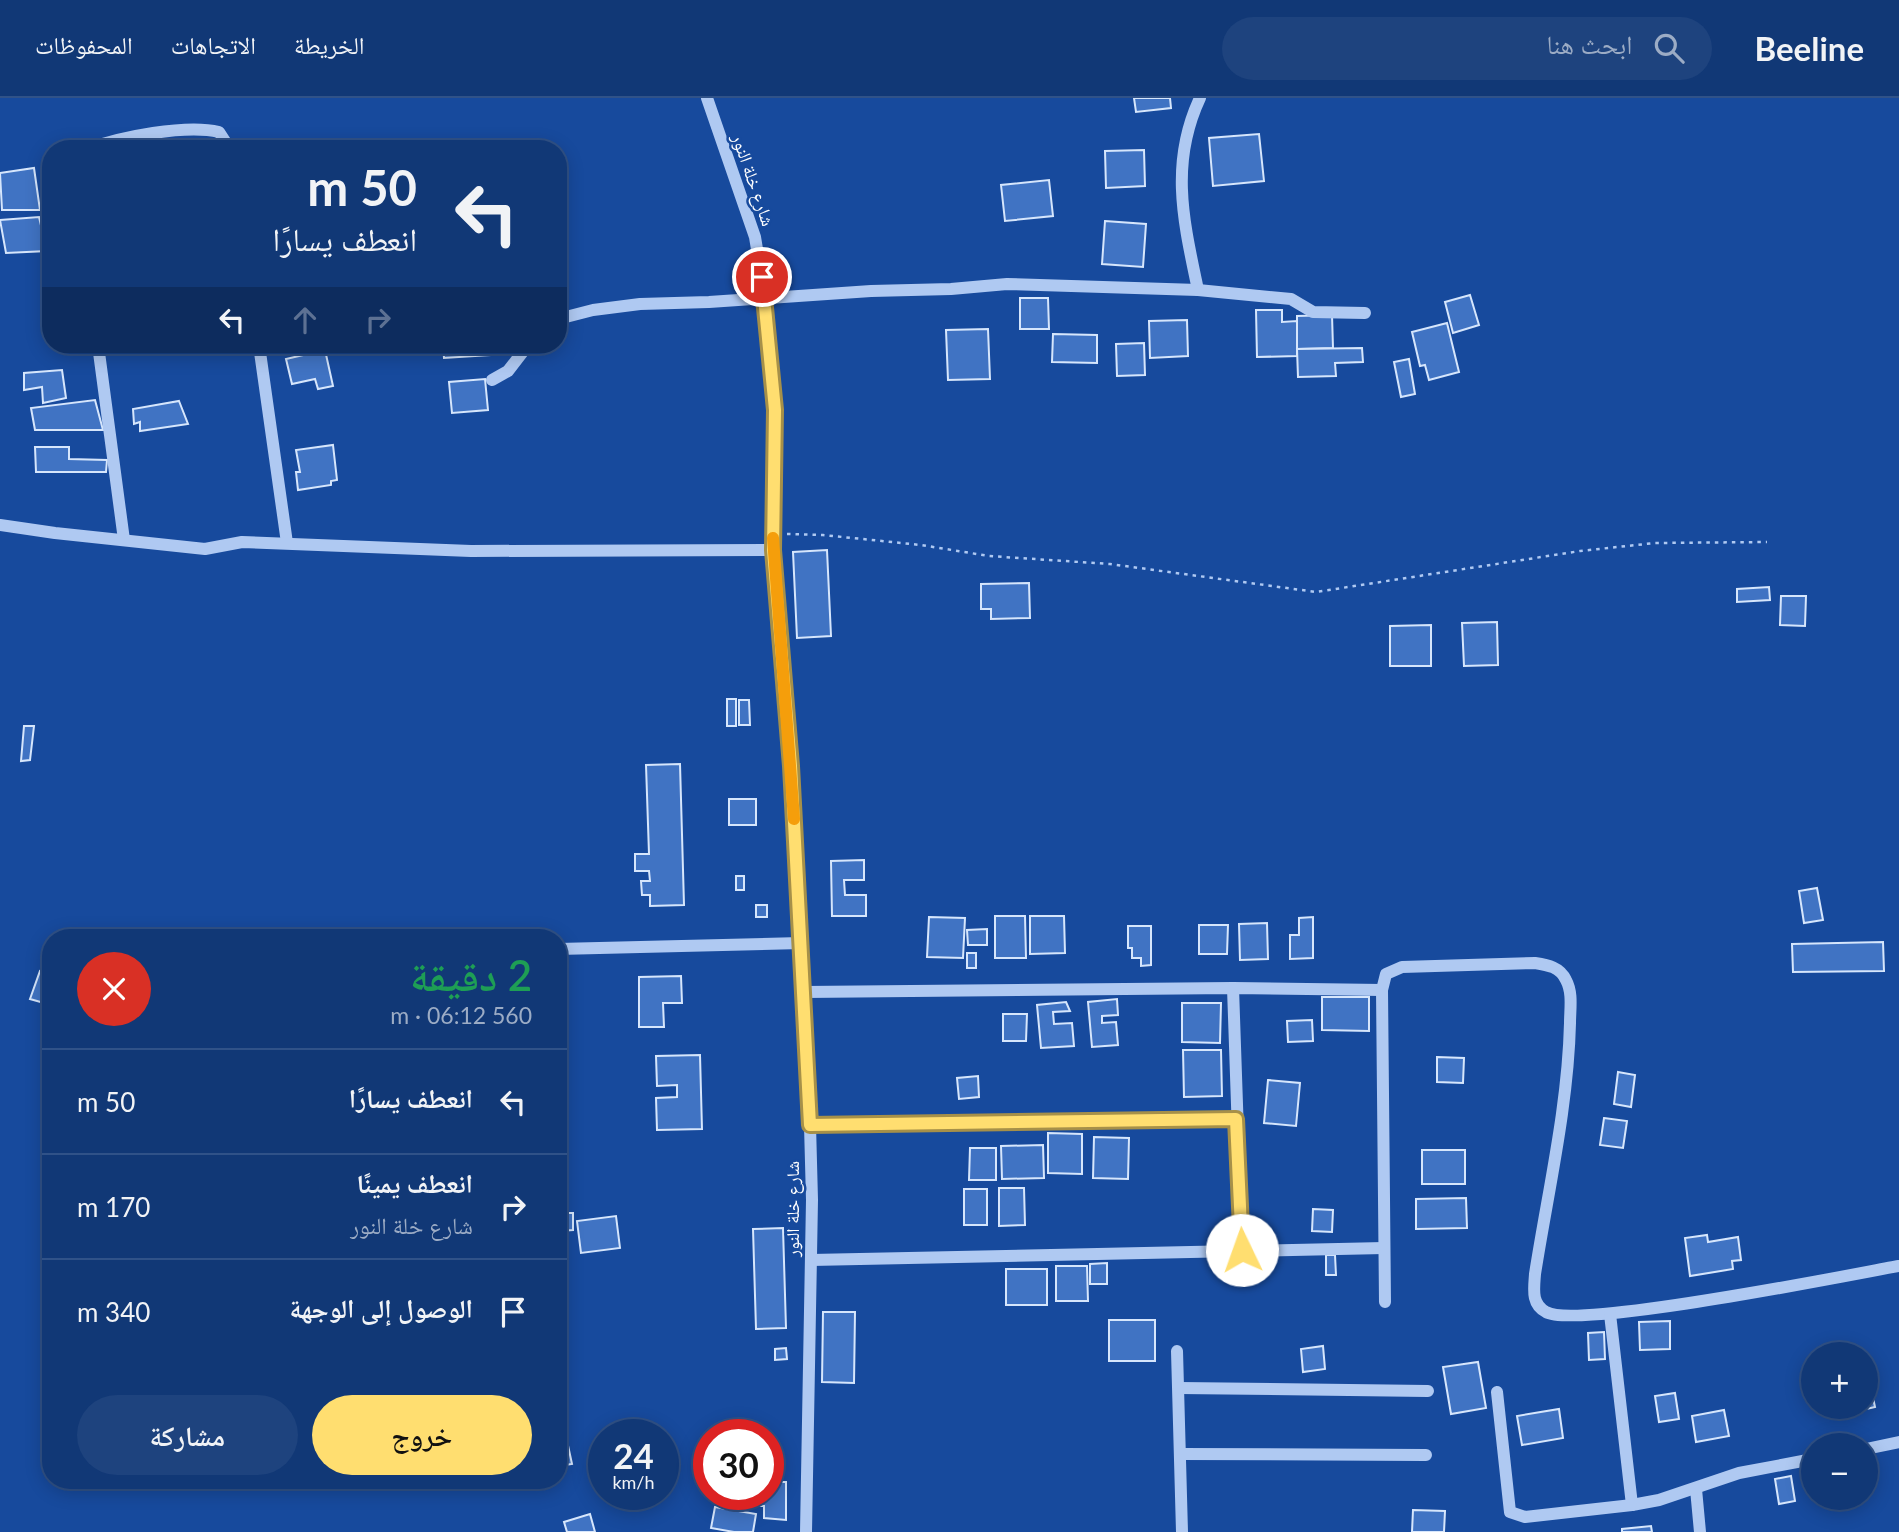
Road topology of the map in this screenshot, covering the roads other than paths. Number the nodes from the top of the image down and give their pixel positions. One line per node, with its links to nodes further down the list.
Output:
1 (707, 98): 6 (street, شارع خلة النور)
2 (1200, 98): 5 (street)
3 (125, 140): 4 (street)
4 (224, 140)
5 (1198, 290): 6 (street); 7 (street)
6 (765, 298): 8 (street); 16 (street, شارع خلة النور)
7 (1364, 313)
8 (567, 317)
9 (99, 354): 14 (street)
10 (260, 354): 15 (street)
11 (521, 354): 12 (street)
12 (492, 380)
13 (0, 525): 14 (street)
14 (124, 540): 15 (street)
15 (288, 543): 16 (street)
16 (773, 550): 17 (street, شارع خلة النور)
17 (802, 943): 18 (street); 21 (street, شارع خلة النور)
18 (567, 949)
19 (1233, 988): 20 (street); 21 (street); 22 (street)
20 (1382, 990): 24 (street); 29 (street)
21 (804, 992): 23 (street, شارع خلة النور)
22 (1236, 1119): 23 (street); 25 (street)
23 (810, 1125): 26 (street, شارع خلة النور)
24 (1384, 1248): 25 (street); 28 (street)
25 (1242, 1250): 26 (street)
26 (811, 1260): 41 (street, شارع خلة النور)
27 (1899, 1266): 29 (street)
28 (1385, 1302)
29 (1610, 1314): 40 (street)
30 (1177, 1351): 31 (street)
31 (1179, 1388): 32 (street); 36 (street)
32 (1428, 1391)
33 (1497, 1391): 40 (street)
34 (1899, 1443): 35 (street)
35 (1878, 1447)
36 (1181, 1454): 37 (street); 42 (street)
37 (1426, 1455)
38 (1801, 1461): 39 (street)
39 (1696, 1489): 40 (street); 43 (street)
40 (1632, 1505)
41 (806, 1532)
42 (1182, 1532)
43 (1700, 1532)

